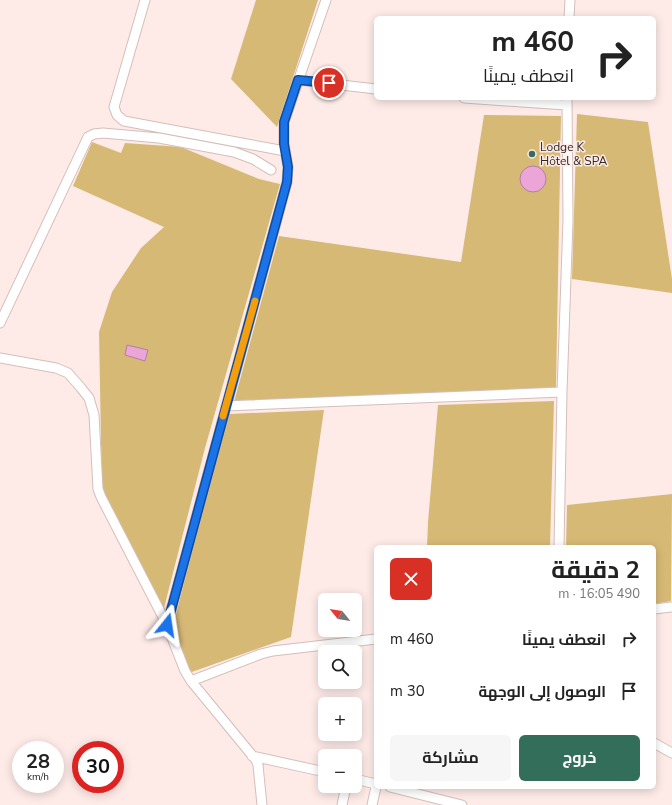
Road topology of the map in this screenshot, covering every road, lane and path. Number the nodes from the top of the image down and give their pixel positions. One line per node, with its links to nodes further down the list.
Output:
1 (145, 0): 9 (street)
2 (326, 0): 5 (street)
3 (570, 0): 4 (street)
4 (569, 16)
5 (298, 80): 6 (street); 9 (street)
6 (374, 88)
7 (532, 100): 8 (street)
8 (566, 101): 13 (street)
9 (285, 151): 14 (street)
10 (271, 170): 11 (street)
11 (0, 323)
12 (0, 358): 18 (street)
13 (562, 392): 14 (street); 15 (street)
14 (226, 406): 18 (street)
15 (559, 545)
16 (672, 607): 17 (street)
17 (656, 609)
18 (167, 625): 20 (street)
19 (374, 640): 20 (street)
20 (191, 681): 23 (street)
21 (656, 744): 22 (street)
22 (672, 753)
23 (252, 756): 24 (street); 31 (street)
24 (318, 770)
25 (362, 781): 26 (street)
26 (374, 784)
27 (376, 789): 33 (street)
28 (396, 789): 30 (street)
29 (345, 793): 32 (street)
30 (440, 803): 34 (street)
31 (262, 805)
32 (342, 805)
33 (372, 805)
34 (462, 805)

